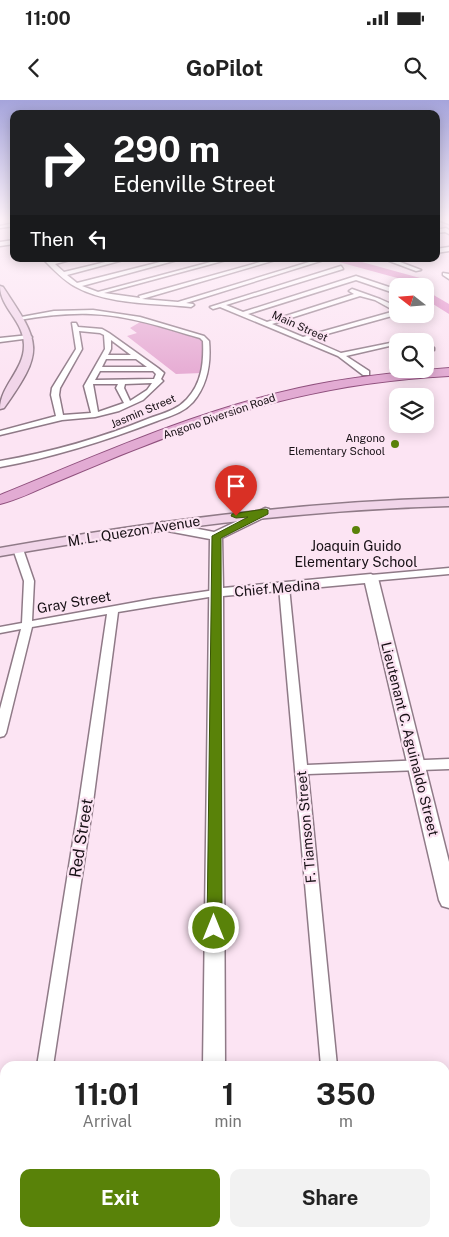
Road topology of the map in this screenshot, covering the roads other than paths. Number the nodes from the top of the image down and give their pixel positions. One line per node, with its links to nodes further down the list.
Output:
1 (60, 271): 8 (street)
2 (76, 271): 8 (street)
3 (131, 271): 9 (street)
4 (182, 271): 13 (street)
5 (233, 271): 15 (street)
6 (285, 271): 17 (street)
7 (331, 271): 20 (street)
8 (64, 274): 9 (street)
9 (77, 285): 13 (street)
10 (334, 285): 12 (street); 14 (street); 24 (street)
11 (0, 289): 26 (main road)
12 (389, 289)
13 (99, 293): 15 (street)
14 (359, 294): 18 (street); 27 (street)
15 (135, 299): 17 (street)
16 (389, 302): 18 (street)
17 (177, 303): 19 (street)
18 (385, 303): 21 (street)
19 (191, 305)
20 (221, 305): 22 (street); 24 (street, Main Street)
21 (389, 305)
22 (213, 307)
23 (71, 312): 26 (street, Jasmin Street); 28 (street); 55 (street, Jasmin Street)
24 (243, 314): 27 (street, Main Street)
25 (389, 314): 32 (street)
26 (19, 318): 30 (main road)
27 (267, 324): 32 (street, Main Street)
28 (76, 329): 29 (street); 53 (street)
29 (107, 334): 35 (street); 36 (street)
30 (28, 336): 31 (street); 50 (main road)
31 (0, 339)
32 (302, 339): 34 (street, Main Street)
33 (389, 344): 34 (street)
34 (340, 354): 45 (street, Main Street)
35 (104, 357): 36 (street); 39 (street)
36 (139, 357): 40 (street)
37 (449, 366): 38 (main road, Angono Diversion Road)
38 (434, 368)
39 (98, 369): 40 (street); 47 (street)
40 (156, 369): 46 (street)
41 (434, 370): 43 (main road, Angono Diversion Road)
42 (389, 372): 45 (main road, Angono Diversion Road)
43 (449, 372)
44 (389, 374): 45 (main road, Angono Diversion Road)
45 (369, 376): 49 (main road, Angono Diversion Road)
46 (159, 381): 48 (street); 51 (street)
47 (91, 382): 48 (street); 52 (street)
48 (122, 382): 51 (street)
49 (293, 389): 56 (main road, Angono Diversion Road); 57 (main road, Angono Diversion Road)
50 (1, 404)
51 (128, 404): 52 (street)
52 (94, 415): 53 (street)
53 (60, 417): 54 (street)
54 (0, 433)
55 (0, 464)
56 (0, 489)
57 (0, 500)
58 (449, 502): 59 (main road, M. L. Quezon Avenue)
59 (265, 512): 60 (main road, M. L. Quezon Avenue); 61 (street)
60 (162, 526): 61 (street); 62 (main road, M. L. Quezon Avenue)
61 (216, 536): 67 (street)
62 (18, 549): 63 (main road, M. L. Quezon Avenue); 70 (street)
63 (0, 552)
64 (449, 571): 65 (street)
65 (371, 578): 66 (street, Chief Medina); 74 (street, Lieutenant C. Aguinaldo Street)
66 (284, 587): 67 (street, Chief Medina); 75 (street, F. Tiamson Street)
67 (215, 593): 68 (street, Chief Medina); 78 (street)
68 (153, 602): 69 (street, Gray Street)
69 (114, 609): 70 (street, Gray Street); 77 (street, Red Street)
70 (27, 625): 71 (street, Gray Street); 72 (street)
71 (0, 630)
72 (0, 733)
73 (449, 764): 74 (street)
74 (417, 766): 75 (street); 76 (street, Lieutenant C. Aguinaldo Street)
75 (300, 770): 79 (street, F. Tiamson Street)
76 (449, 900)
77 (46, 1061)
78 (214, 1061)
79 (329, 1061)

